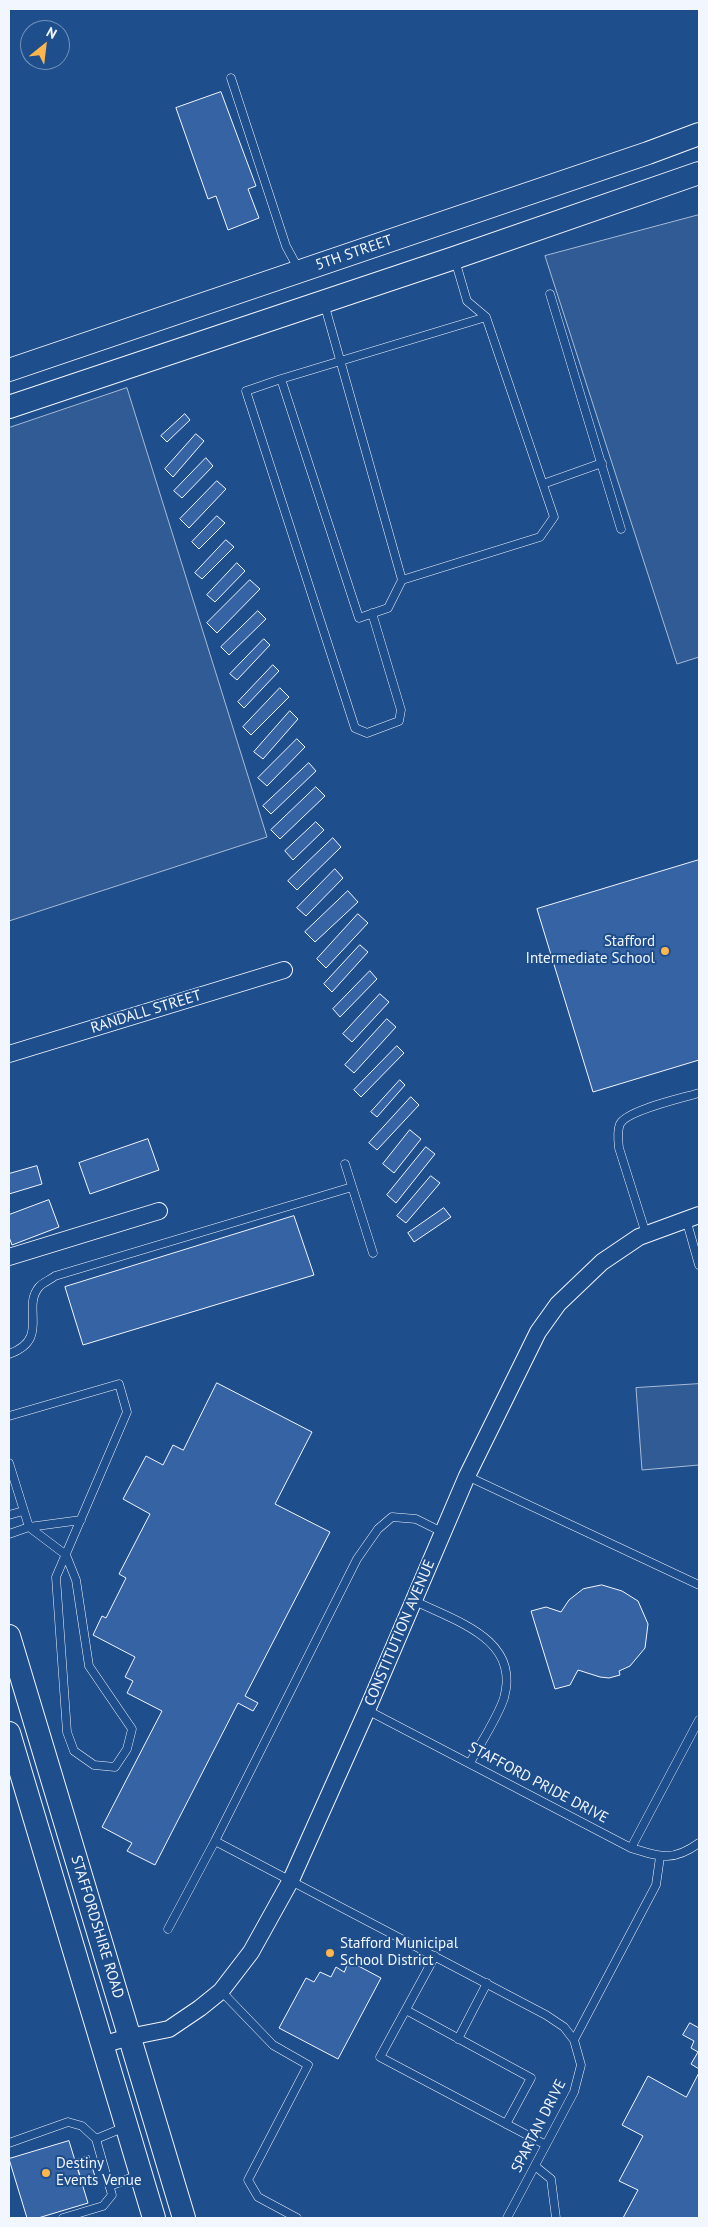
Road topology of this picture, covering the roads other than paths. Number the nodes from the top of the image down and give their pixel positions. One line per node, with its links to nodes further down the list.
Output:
1 (230, 78): 6 (lane)
2 (699, 134): 4 (main road, 5TH STREET)
3 (699, 173): 5 (main road)
4 (440, 224): 5 (main road); 6 (main road, 5TH STREET)
5 (454, 258): 8 (main road); 9 (lane)
6 (300, 272): 8 (main road); 10 (main road, 5TH STREET)
7 (550, 294): 16 (lane)
8 (324, 302): 11 (lane); 12 (main road)
9 (486, 316): 11 (lane); 17 (lane)
10 (110, 336): 12 (main road); 13 (main road, 5TH STREET)
11 (339, 362): 14 (lane); 19 (lane)
12 (122, 369): 15 (main road)
13 (9, 370)
14 (282, 378): 20 (lane); 20 (lane)
15 (9, 407)
16 (602, 463): 17 (lane); 18 (lane)
17 (543, 484): 19 (lane)
18 (622, 529)
19 (402, 580): 20 (lane)
20 (372, 613)
21 (284, 970): 22 (street, RANDALL STREET)
22 (9, 1054)
23 (699, 1093): 28 (lane)
24 (345, 1164): 25 (lane)
25 (352, 1187): 29 (lane); 32 (lane)
26 (159, 1211): 30 (street)
27 (693, 1217): 28 (street, CONSTITUTION AVENUE); 31 (lane)
28 (646, 1234): 35 (street, CONSTITUTION AVENUE)
29 (373, 1253)
30 (9, 1257)
31 (699, 1265)
32 (9, 1354)
33 (9, 1416): 38 (lane)
34 (9, 1463): 36 (lane)
35 (467, 1476): 40 (street, CONSTITUTION AVENUE); 43 (lane)
36 (23, 1511): 37 (lane); 39 (lane)
37 (9, 1515)
38 (81, 1520): 39 (lane); 42 (lane)
39 (29, 1527): 41 (lane); 42 (lane)
40 (442, 1532): 44 (street, CONSTITUTION AVENUE); 50 (lane)
41 (9, 1534)
42 (66, 1555): 42 (lane)
43 (699, 1585)
44 (413, 1600): 46 (street, CONSTITUTION AVENUE); 49 (lane)
45 (9, 1636): 60 (main road, STAFFORDSHIRE ROAD)
46 (367, 1710): 49 (lane, STAFFORD PRIDE DRIVE); 54 (street, CONSTITUTION AVENUE)
47 (699, 1720): 52 (lane)
48 (9, 1733): 63 (main road, STAFFORDSHIRE ROAD)
49 (470, 1763): 52 (lane, STAFFORD PRIDE DRIVE)
50 (214, 1841): 54 (lane, SPARTAN DRIVE); 55 (lane)
51 (699, 1843): 53 (lane, STAFFORD PRIDE DRIVE)
52 (631, 1848): 53 (lane, STAFFORD PRIDE DRIVE)
53 (660, 1857): 62 (lane)
54 (291, 1880): 56 (lane, SPARTAN DRIVE); 58 (street, CONSTITUTION AVENUE)
55 (168, 1930)
56 (435, 1956): 57 (lane, SPARTAN DRIVE); 59 (lane)
57 (487, 1983): 61 (lane); 62 (lane, SPARTAN DRIVE)
58 (221, 1991): 60 (street, CONSTITUTION AVENUE); 75 (lane)
59 (406, 2010): 61 (lane); 64 (lane)
60 (129, 2037): 63 (street, CONSTITUTION AVENUE); 74 (main road, STAFFORDSHIRE ROAD)
61 (458, 2039): 64 (lane)
62 (574, 2040): 68 (lane, SPARTAN DRIVE)
63 (102, 2045): 65 (main road, STAFFORDSHIRE ROAD)
64 (506, 2124): 68 (lane)
65 (126, 2126): 66 (lane); 70 (main road, STAFFORDSHIRE ROAD)
66 (96, 2139): 67 (lane); 71 (lane)
67 (9, 2143)
68 (546, 2145): 69 (lane, SPARTAN DRIVE)
69 (535, 2166): 76 (lane, SPARTAN DRIVE); 77 (lane)
70 (141, 2174): 71 (lane); 73 (main road, STAFFORDSHIRE ROAD)
71 (110, 2186): 72 (lane)
72 (63, 2218)
73 (154, 2218)
74 (184, 2218)
75 (298, 2218)
76 (507, 2218)
77 (556, 2218)

